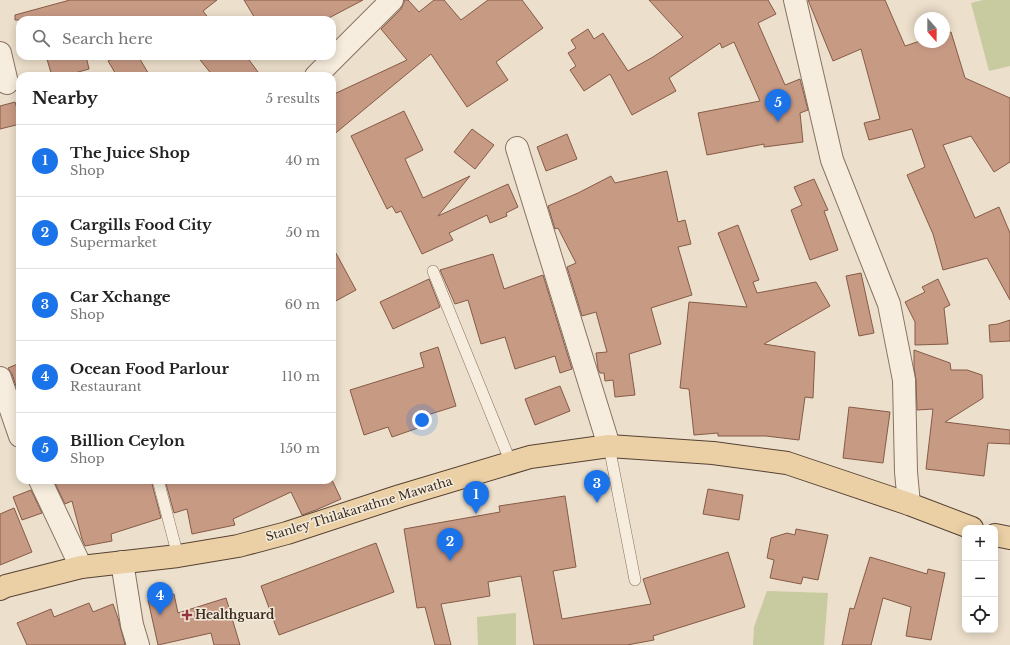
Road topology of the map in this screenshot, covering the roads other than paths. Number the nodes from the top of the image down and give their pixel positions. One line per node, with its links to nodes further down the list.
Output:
1 (391, 0): 4 (street)
2 (795, 0): 16 (street)
3 (0, 53): 7 (street)
4 (336, 56)
5 (332, 60): 6 (street)
6 (320, 72)
7 (6, 83)
8 (517, 148): 12 (street)
9 (433, 270): 13 (lane)
10 (0, 378): 11 (street)
11 (16, 424)
12 (610, 446): 13 (main road, Stanley Thilakarathne Mawatha); 16 (main road, Stanley Thilakarathne Mawatha); 23 (lane)
13 (511, 463): 20 (main road, Stanley Thilakarathne Mawatha)
14 (42, 484): 22 (street)
15 (159, 484): 20 (lane)
16 (909, 504): 17 (main road, Stanley Thilakarathne Mawatha)
17 (964, 525)
18 (998, 536): 19 (main road)
19 (1010, 538)
20 (178, 556): 21 (main road, Stanley Thilakarathne Mawatha)
21 (122, 562): 22 (main road, Stanley Thilakarathne Mawatha); 25 (street)
22 (81, 567): 24 (main road, Stanley Thilakarathne Mawatha)
23 (635, 580)
24 (0, 590)
25 (138, 645)

